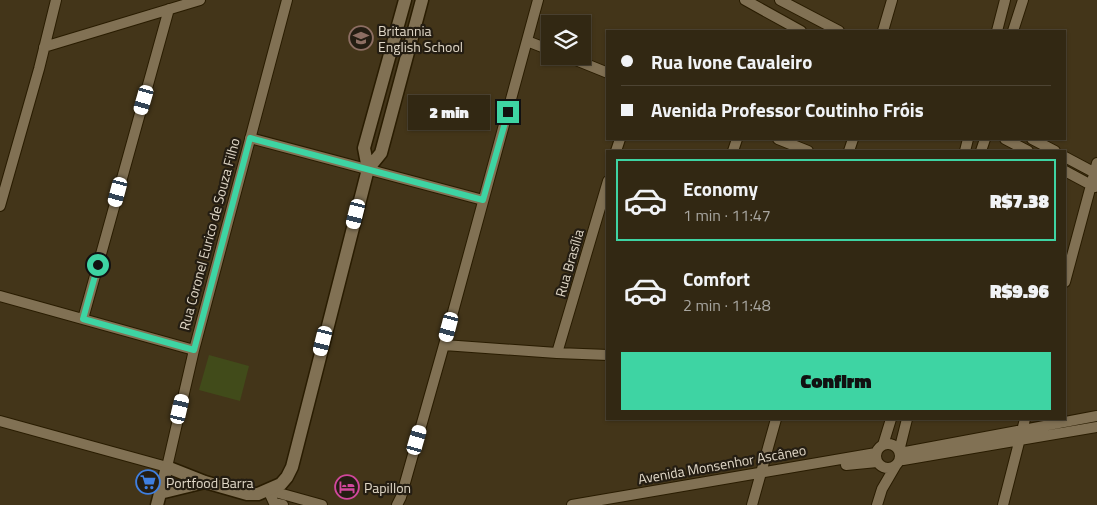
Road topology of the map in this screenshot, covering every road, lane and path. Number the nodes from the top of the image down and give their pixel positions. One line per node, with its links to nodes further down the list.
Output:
1 (56, 0): 20 (street)
2 (200, 0): 12 (street)
3 (286, 0): 23 (street, Rua Coronel Eurico de Souza Filho)
4 (405, 0): 31 (street)
5 (422, 0): 31 (street)
6 (538, 0): 18 (street)
7 (744, 0): 13 (street)
8 (780, 0): 14 (street)
9 (892, 0): 15 (street)
10 (1005, 0): 16 (street)
11 (1023, 0): 17 (street)
12 (169, 9): 20 (street); 40 (street)
13 (800, 30)
14 (837, 30)
15 (883, 30)
16 (997, 30)
17 (1013, 30)
18 (527, 41): 19 (street); 36 (street)
19 (541, 46)
20 (44, 47): 37 (street)
21 (588, 65): 22 (street)
22 (606, 72)
23 (250, 138): 31 (street); 42 (street, Rua Coronel Eurico de Souza Filho)
24 (780, 140): 27 (street)
25 (1007, 140): 28 (street)
26 (1034, 140): 29 (street)
27 (806, 150)
28 (1026, 150)
29 (1053, 150)
30 (1066, 157): 32 (street)
31 (368, 169): 36 (street); 60 (street)
32 (1096, 170): 34 (street)
33 (1066, 172): 34 (street)
34 (1094, 187): 38 (street)
35 (606, 188): 43 (street, Rua Brasília)
36 (483, 200): 41 (street)
37 (0, 206)
38 (1066, 279)
39 (0, 296): 40 (street)
40 (83, 319): 42 (street)
41 (444, 345): 43 (street); 62 (street)
42 (194, 350): 56 (street, Rua Coronel Eurico de Souza Filho)
43 (557, 353): 44 (street)
44 (606, 355)
45 (1097, 416): 52 (street)
46 (776, 420): 57 (street)
47 (891, 420): 53 (street)
48 (907, 420): 54 (street)
49 (1025, 420): 52 (street)
50 (0, 421): 56 (street)
51 (1097, 427): 52 (street)
52 (1020, 435): 54 (street); 69 (street)
53 (884, 445): 54 (street); 55 (street)
54 (899, 457): 55 (street); 59 (street)
55 (878, 461): 57 (street, Avenida Monsenhor Ascâneo); 59 (street)
56 (166, 467): 58 (street); 61 (street, Rua Coronel Eurico de Souza Filho)
57 (760, 476): 65 (street, Avenida Monsenhor Ascâneo); 66 (street, Avenida Monsenhor Ascâneo); 67 (street)
58 (206, 482): 60 (street); 61 (street)
59 (882, 489): 68 (street)
60 (268, 490): 63 (street); 64 (street)
61 (158, 499)
62 (399, 502)
63 (283, 505)
64 (322, 505)
65 (572, 505)
66 (611, 505)
67 (752, 505)
68 (877, 505)
69 (1002, 505)

